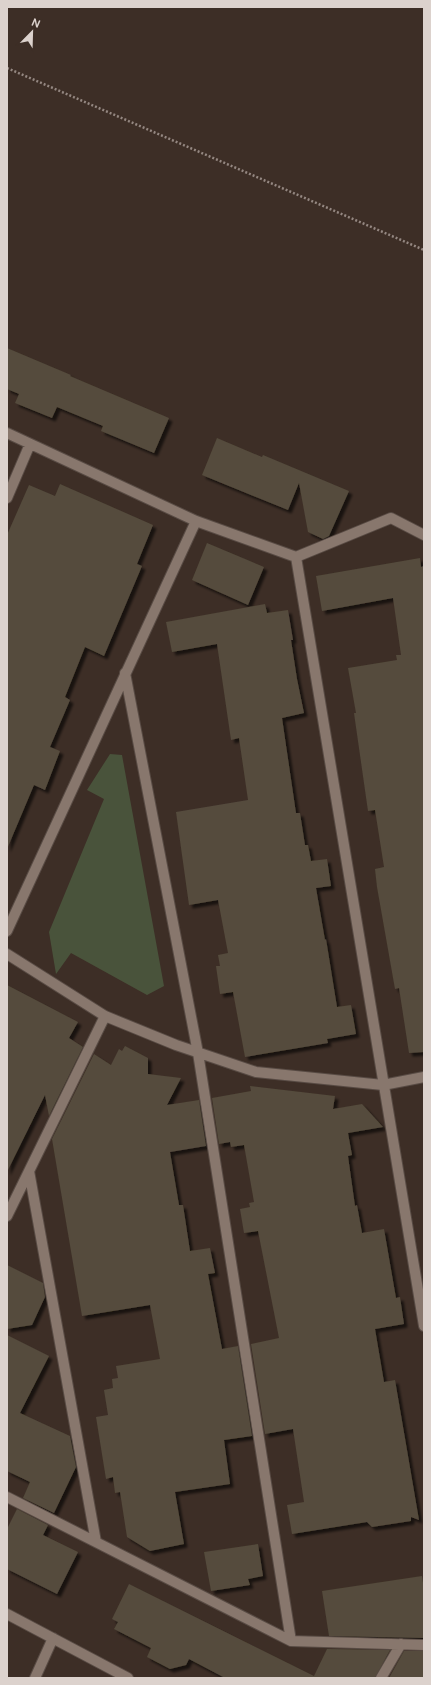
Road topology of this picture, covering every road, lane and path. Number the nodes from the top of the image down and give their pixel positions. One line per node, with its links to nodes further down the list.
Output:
1 (7, 68): 2 (path)
2 (424, 250)
3 (7, 433): 4 (street)
4 (30, 444): 5 (street); 6 (street)
5 (7, 498)
6 (196, 521): 8 (street); 9 (street)
7 (424, 534): 8 (street)
8 (296, 557): 15 (street)
9 (126, 673): 10 (street); 13 (street)
10 (7, 931)
11 (7, 954): 12 (street)
12 (105, 1016): 13 (street); 16 (street)
13 (198, 1053): 15 (street); 23 (street)
14 (424, 1078): 15 (street)
15 (383, 1085): 18 (street)
16 (29, 1171): 17 (street); 20 (street)
17 (7, 1216)
18 (424, 1326)
19 (7, 1496): 20 (street)
20 (96, 1542): 23 (street)
21 (7, 1614): 22 (street)
22 (53, 1638): 26 (street); 27 (street)
23 (291, 1641): 24 (street)
24 (401, 1644): 25 (street); 28 (street)
25 (424, 1645)
26 (35, 1678)
27 (128, 1678)
28 (381, 1678)

